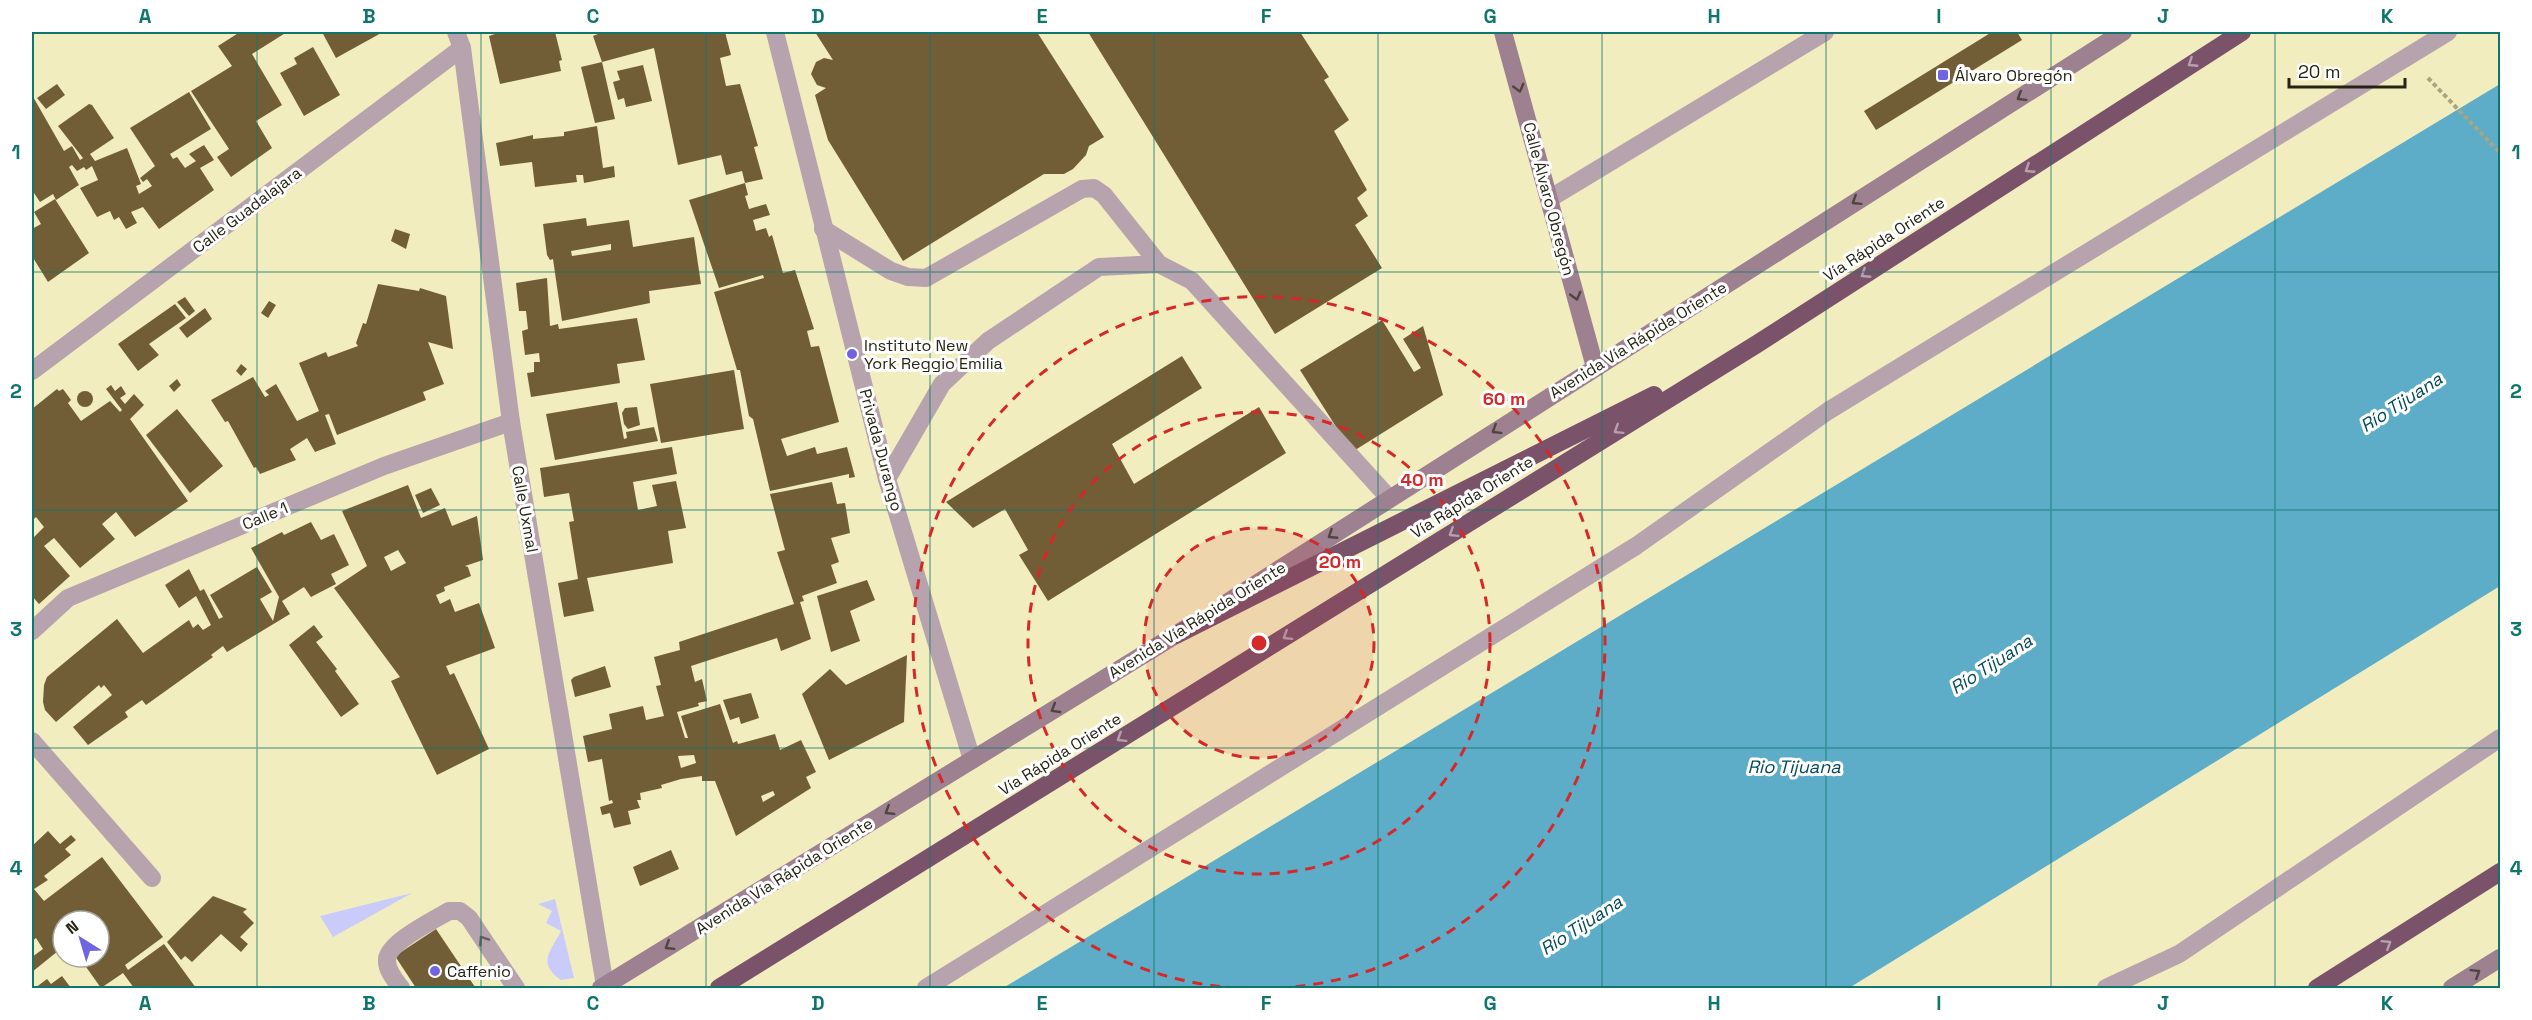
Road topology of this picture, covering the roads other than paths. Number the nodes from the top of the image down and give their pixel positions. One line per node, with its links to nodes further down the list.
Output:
1 (775, 32): 9 (street, Privada Durango)
2 (1503, 32): 8 (main road, Calle Álvaro Obregón, one-way to 8)
3 (1825, 32): 8 (street)
4 (2123, 32): 12 (main road, Avenida Vía Rápida Oriente, one-way to 12)
5 (2242, 32): 11 (highway, Vía Rápida Oriente, one-way to 11)
6 (2448, 32): 29 (street)
7 (459, 40): 13 (street, Calle Guadalajara); 14 (street, Calle Uxmal)
8 (1549, 198): 12 (main road, Calle Álvaro Obregón, one-way to 12)
9 (823, 229): 10 (street); 15 (street, Privada Durango)
10 (1159, 264): 15 (street); 16 (street)
11 (1757, 344): 18 (highway); 28 (highway, Vía Rápida Oriente, one-way to 28)
12 (1595, 367): 16 (main road, Avenida Vía Rápida Oriente, one-way to 16)
13 (32, 371)
14 (511, 422): 17 (street, Calle 1); 26 (street, Calle Uxmal)
15 (887, 479): 21 (street, Privada Durango)
16 (1389, 498): 18 (main road, Avenida Vía Rápida Oriente, one-way to 18)
17 (32, 631)
18 (1176, 635): 21 (main road, Avenida Vía Rápida Oriente, one-way to 21)
19 (2500, 738): 30 (street)
20 (32, 741): 23 (street)
21 (972, 759): 26 (main road, Avenida Vía Rápida Oriente, one-way to 26)
22 (2500, 872): 31 (highway, one-way to 22)
23 (152, 878)
24 (2500, 958): 32 (main road, one-way to 24)
25 (511, 987): 27 (street, one-way to 27)
26 (603, 987)
27 (401, 988)
28 (719, 988)
29 (926, 988)
30 (2106, 988)
31 (2317, 988)
32 (2452, 988)

